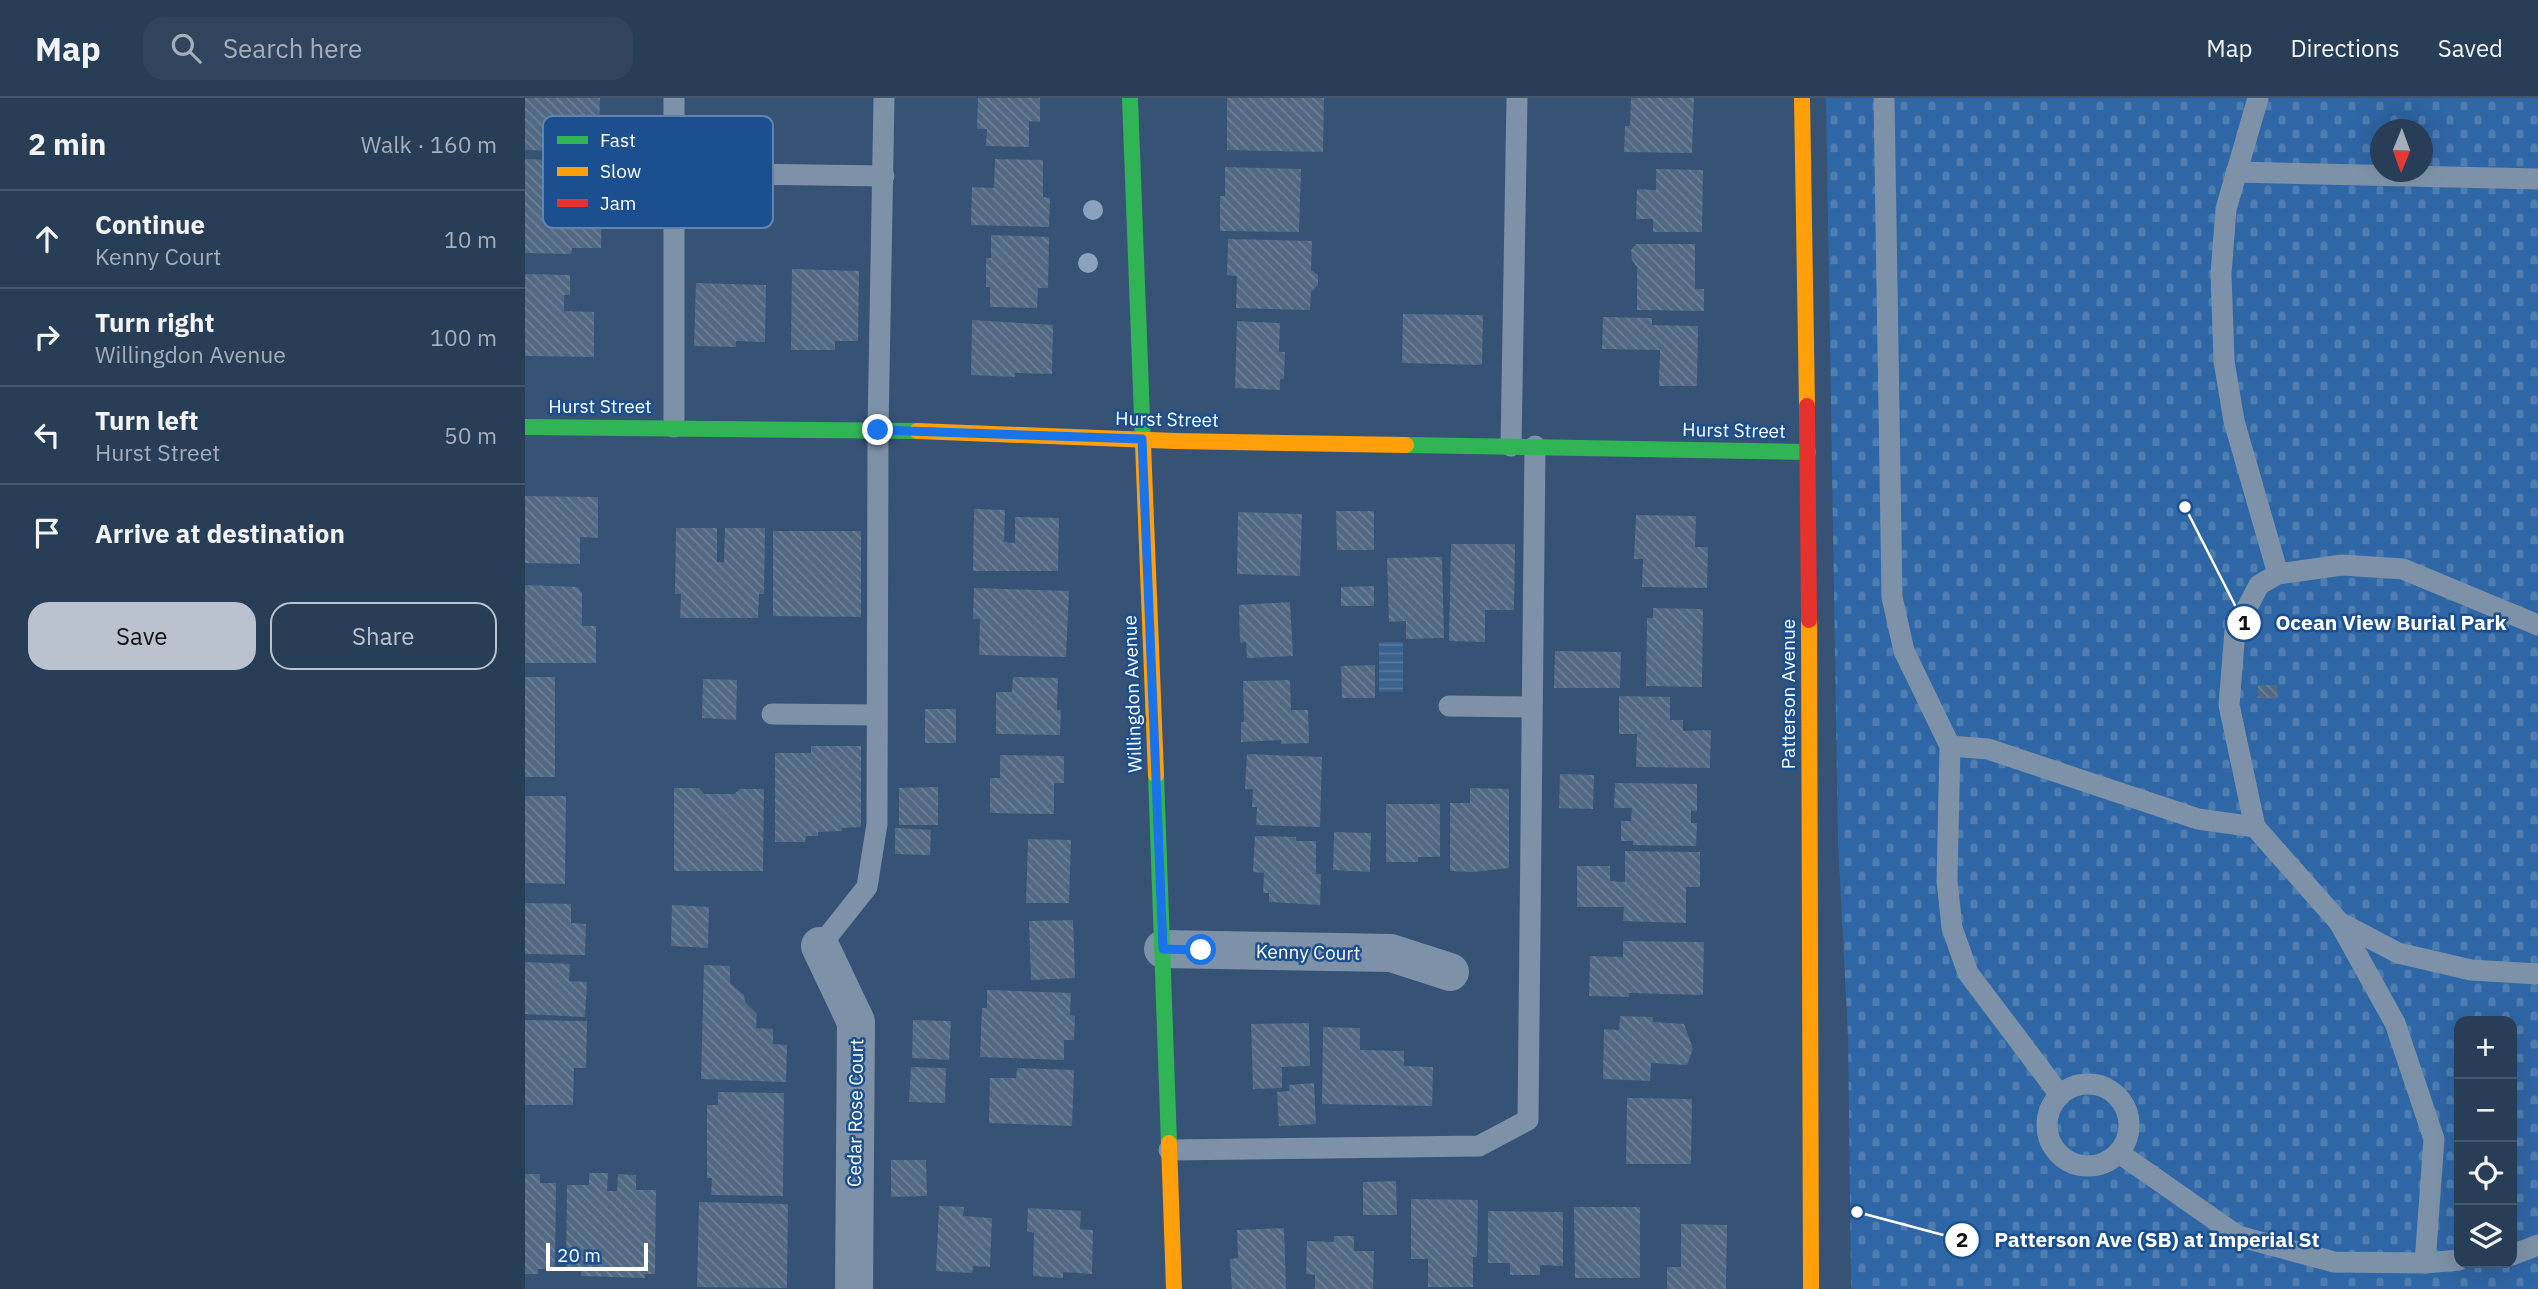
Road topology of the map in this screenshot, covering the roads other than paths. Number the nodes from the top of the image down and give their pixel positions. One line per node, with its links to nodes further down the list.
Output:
1 (674, 98): 8 (lane)
2 (884, 98): 11 (lane)
3 (1130, 98): 17 (street, Willingdon Avenue)
4 (1517, 98): 18 (lane)
5 (1803, 98): 20 (street, Patterson Avenue)
6 (1884, 98): 27 (lane)
7 (2258, 98): 9 (lane)
8 (674, 116)
9 (2236, 172): 12 (lane); 21 (lane)
10 (773, 174): 11 (lane)
11 (884, 176): 16 (lane)
12 (2538, 179)
13 (674, 228): 15 (lane)
14 (525, 426): 15 (street, Hurst Street)
15 (674, 427): 16 (street, Hurst Street)
16 (878, 430): 17 (street, Hurst Street); 26 (lane)
17 (1142, 439): 18 (street, Hurst Street); 31 (street, Willingdon Avenue)
18 (1511, 446): 19 (street, Hurst Street)
19 (1535, 446): 20 (street, Hurst Street); 24 (lane)
20 (1808, 452): 43 (street, Patterson Avenue)
21 (2277, 574): 22 (lane); 28 (lane)
22 (2538, 625)
23 (1449, 706): 24 (lane)
24 (1530, 707): 35 (lane)
25 (772, 714): 26 (lane)
26 (877, 715): 30 (lane)
27 (1949, 746): 28 (lane); 34 (lane)
28 (2255, 827): 29 (lane)
29 (2339, 922): 33 (lane); 40 (lane)
30 (820, 946): 41 (street, Cedar Rose Court)
31 (1163, 949): 32 (street, Kenny Court); 35 (street, Willingdon Avenue)
32 (1450, 972)
33 (2538, 974)
34 (2060, 1095): 36 (lane); 36 (lane)
35 (1169, 1150): 42 (street, Willingdon Avenue)
36 (2119, 1153): 40 (lane)
37 (2538, 1245): 38 (lane)
38 (2517, 1253)
39 (2454, 1260): 40 (lane)
40 (2425, 1263)
41 (854, 1289)
42 (1174, 1289)
43 (1811, 1289)

